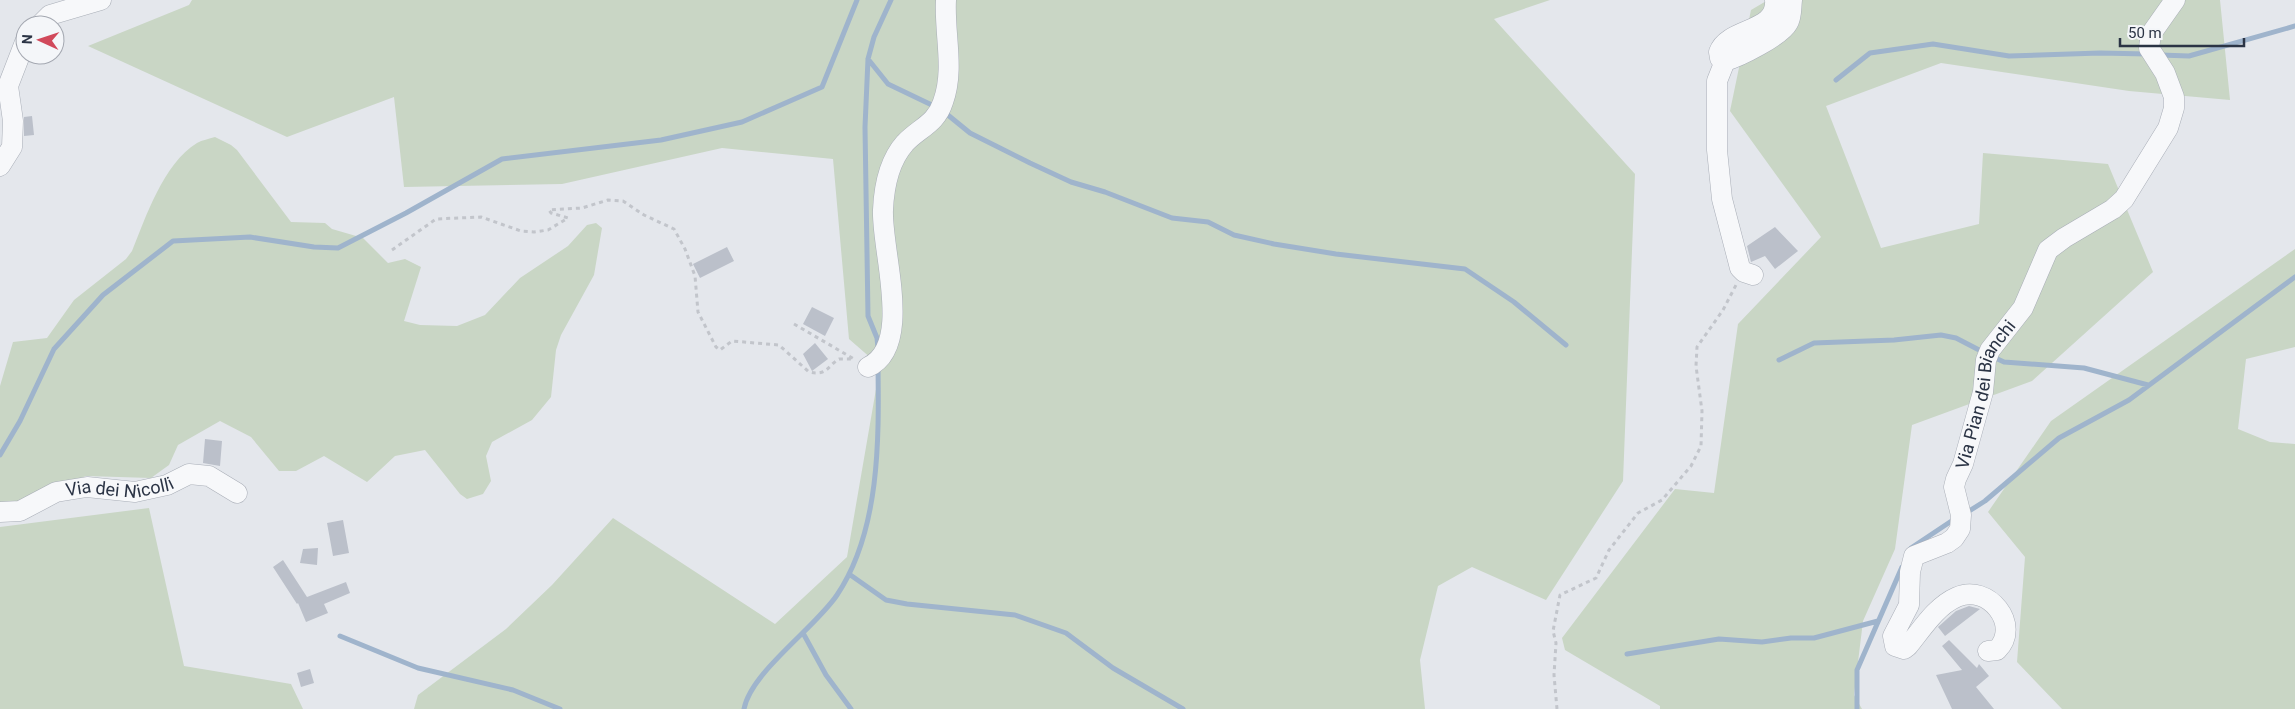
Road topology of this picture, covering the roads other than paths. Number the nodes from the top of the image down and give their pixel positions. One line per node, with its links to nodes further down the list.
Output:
1 (101, 0): 6 (street)
2 (946, 0): 11 (street)
3 (1775, 0): 7 (street)
4 (1792, 0): 7 (street)
5 (2175, 0): 14 (street, Via Pian dei Bianchi)
6 (53, 15)
7 (1725, 61): 10 (street)
8 (16, 65): 9 (street)
9 (0, 166)
10 (1749, 274)
11 (861, 363)
12 (237, 493): 13 (street, Via dei Nicolli)
13 (0, 512)
14 (1988, 651)

